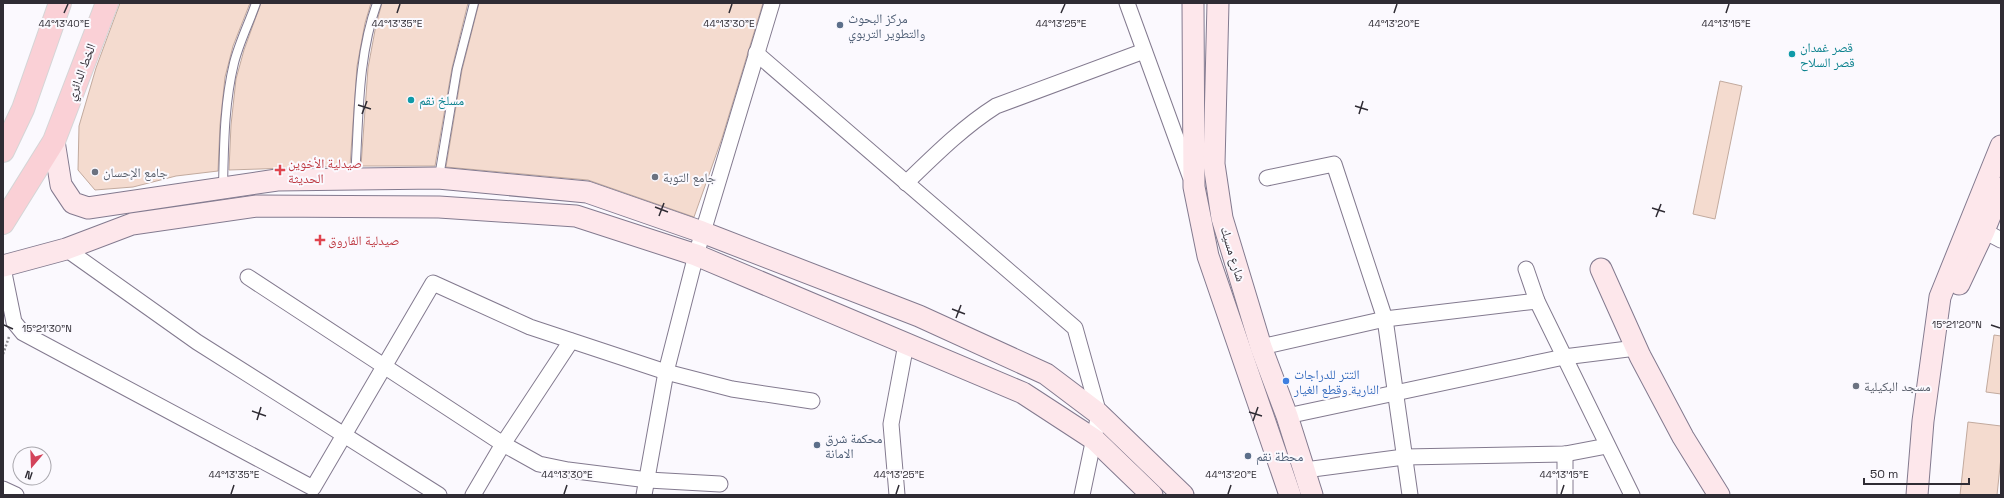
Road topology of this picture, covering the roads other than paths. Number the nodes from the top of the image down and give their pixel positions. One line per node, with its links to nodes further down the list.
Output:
1 (60, 3): 14 (main road)
2 (107, 3): 12 (main road, الخط الدائري)
3 (256, 3): 20 (lane)
4 (377, 3): 17 (lane)
5 (474, 3): 15 (lane)
6 (772, 3): 11 (street)
7 (1127, 3): 10 (street)
8 (1193, 3): 19 (street, شارع مسيك)
9 (1218, 3): 35 (street, شارع مسيك)
10 (1144, 51): 18 (street); 19 (street)
11 (756, 53): 18 (street); 23 (street)
12 (54, 141): 20 (street); 22 (main road, الخط الدائري)
13 (2001, 146): 68 (street)
14 (3, 151)
15 (438, 178): 17 (street); 23 (street)
16 (1267, 178): 32 (street)
17 (355, 179): 20 (street)
18 (906, 183): 42 (street)
19 (1194, 187): 62 (street, شارع مسيك)
20 (223, 188)
21 (2001, 188): 24 (street)
22 (3, 223)
23 (702, 232): 26 (street); 42 (street)
24 (1993, 236): 69 (street)
25 (66, 249): 26 (street); 27 (street); 44 (street)
26 (696, 255): 34 (street); 39 (street)
27 (3, 267): 44 (street)
28 (1526, 269): 31 (street)
29 (1601, 269): 36 (street)
30 (248, 277): 38 (street)
31 (1537, 301): 32 (street); 37 (street)
32 (1385, 319): 35 (street); 40 (street)
33 (571, 340): 38 (street); 39 (street); 46 (street)
34 (906, 344): 45 (street); 58 (street)
35 (1261, 346): 43 (street, شارع مسيك)
36 (1636, 348): 37 (street); 67 (street)
37 (1564, 357): 40 (street); 47 (street)
38 (383, 367): 44 (street); 46 (street)
39 (666, 372): 41 (street); 51 (street)
40 (1394, 392): 43 (street); 49 (street)
41 (812, 401)
42 (1099, 414): 45 (street); 61 (street)
43 (1287, 416): 50 (street, شارع مسيك)
44 (343, 434): 55 (street)
45 (1095, 440): 59 (street); 60 (street)
46 (503, 444): 51 (street); 56 (street)
47 (1607, 446): 48 (street); 66 (street)
48 (1565, 454): 49 (street); 65 (street)
49 (1404, 457): 50 (street); 64 (street)
50 (1305, 470): 63 (street, شارع مسيك)
51 (648, 480): 52 (street); 57 (street)
52 (720, 484)
53 (3, 489): 54 (street)
54 (16, 495)
55 (439, 495)
56 (473, 495)
57 (644, 495)
58 (896, 495)
59 (1082, 495)
60 (1152, 495)
61 (1183, 495)
62 (1290, 495)
63 (1312, 495)
64 (1410, 495)
65 (1565, 495)
66 (1632, 495)
67 (1719, 495)
68 (1917, 495)
69 (1931, 495)

